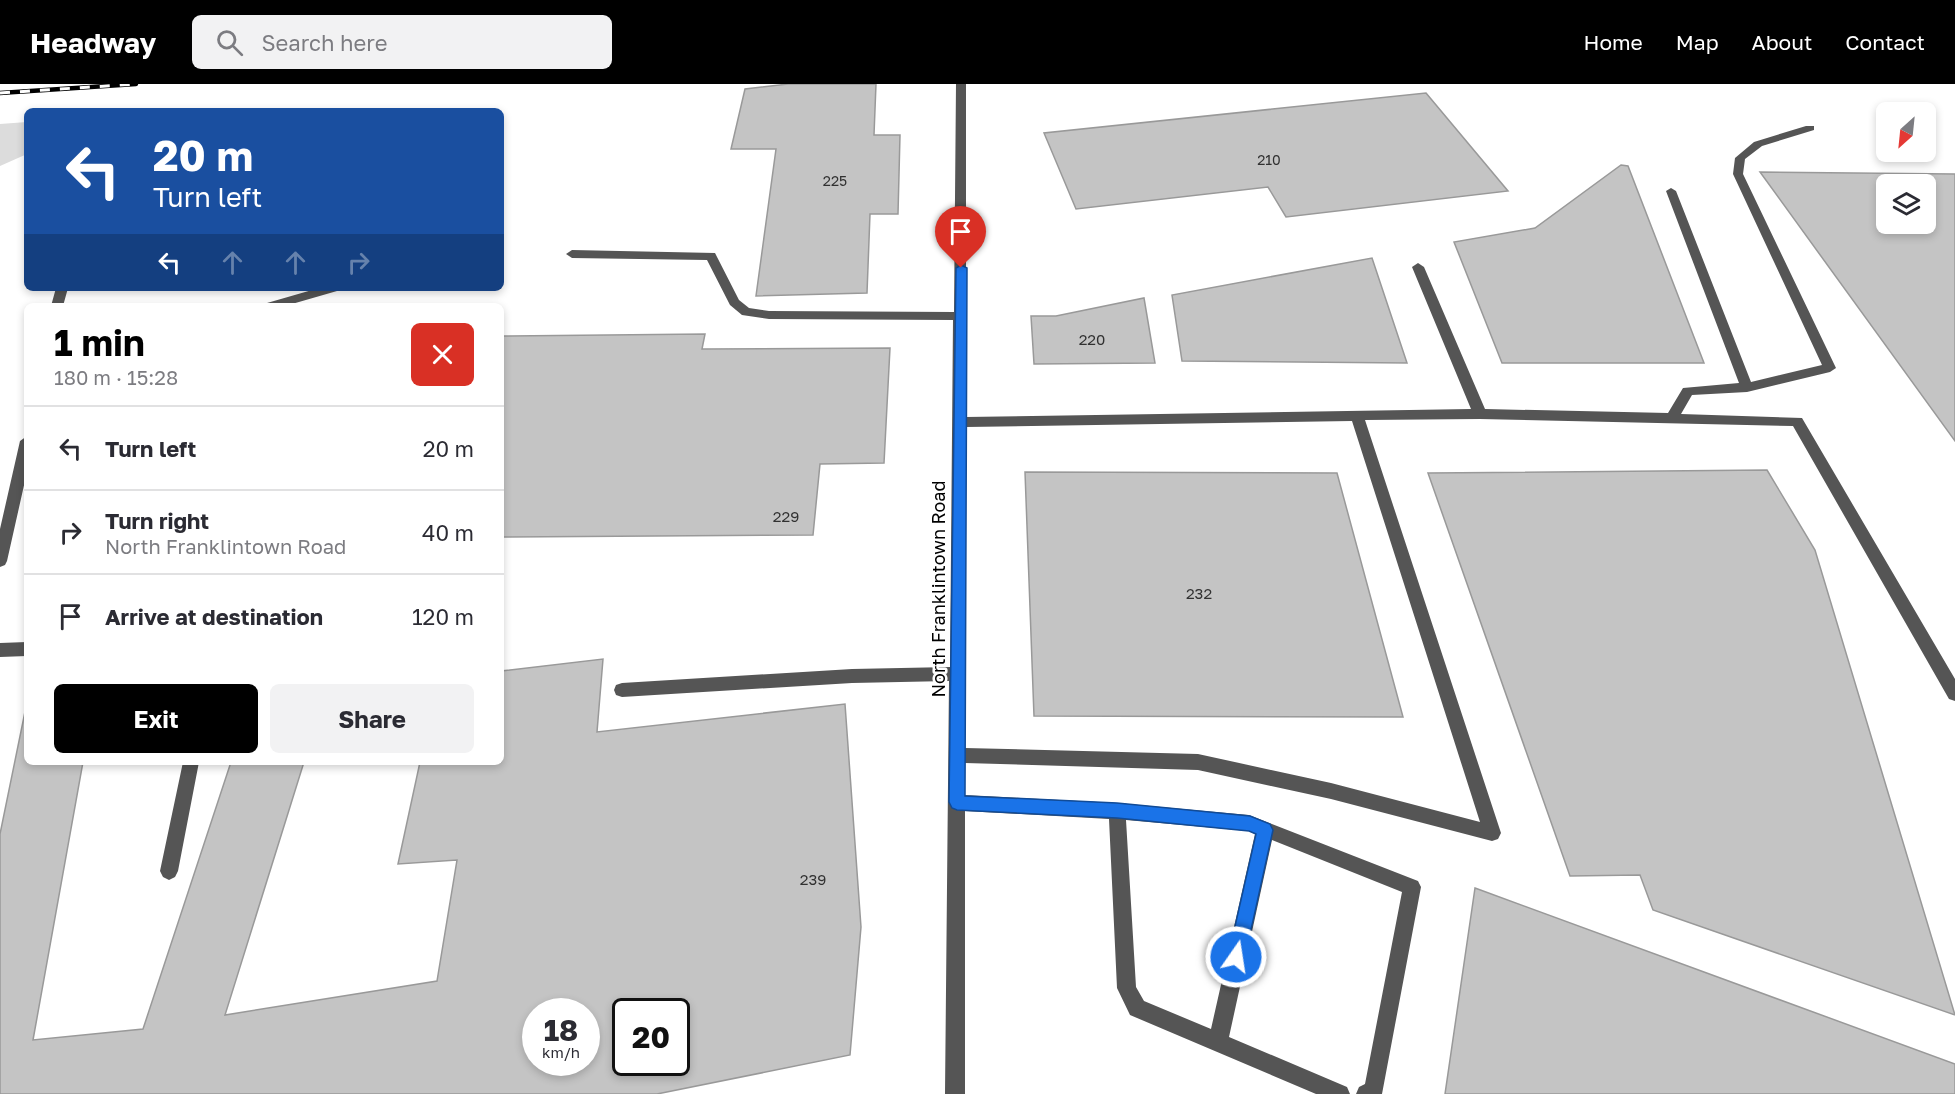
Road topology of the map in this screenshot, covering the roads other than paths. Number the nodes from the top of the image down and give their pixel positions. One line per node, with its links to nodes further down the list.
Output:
1 (961, 84): 8 (street, North Franklintown Road)
2 (1810, 128): 9 (street)
3 (1671, 191): 9 (street)
4 (572, 254): 8 (street)
5 (1418, 267): 10 (street)
6 (323, 291): 7 (street)
7 (281, 303)
8 (961, 316): 13 (street, North Franklintown Road)
9 (1747, 387): 12 (street)
10 (1480, 414): 11 (street); 12 (street)
11 (1357, 416): 13 (street); 21 (street)
12 (1672, 418): 20 (street)
13 (960, 422): 18 (street, North Franklintown Road)
14 (24, 454): 15 (street)
15 (0, 561)
16 (24, 649): 17 (street)
17 (0, 650)
18 (958, 674): 19 (street); 21 (street, North Franklintown Road)
19 (622, 690)
20 (1955, 694)
21 (958, 755): 23 (street, North Franklintown Road)
22 (190, 765): 26 (street)
23 (957, 802): 24 (street); 28 (street, North Franklintown Road)
24 (1117, 811): 25 (street); 27 (street)
25 (1265, 830): 27 (street); 30 (street)
26 (170, 871)
27 (1218, 1041): 29 (street)
28 (955, 1094)
29 (1340, 1094)
30 (1366, 1094)

